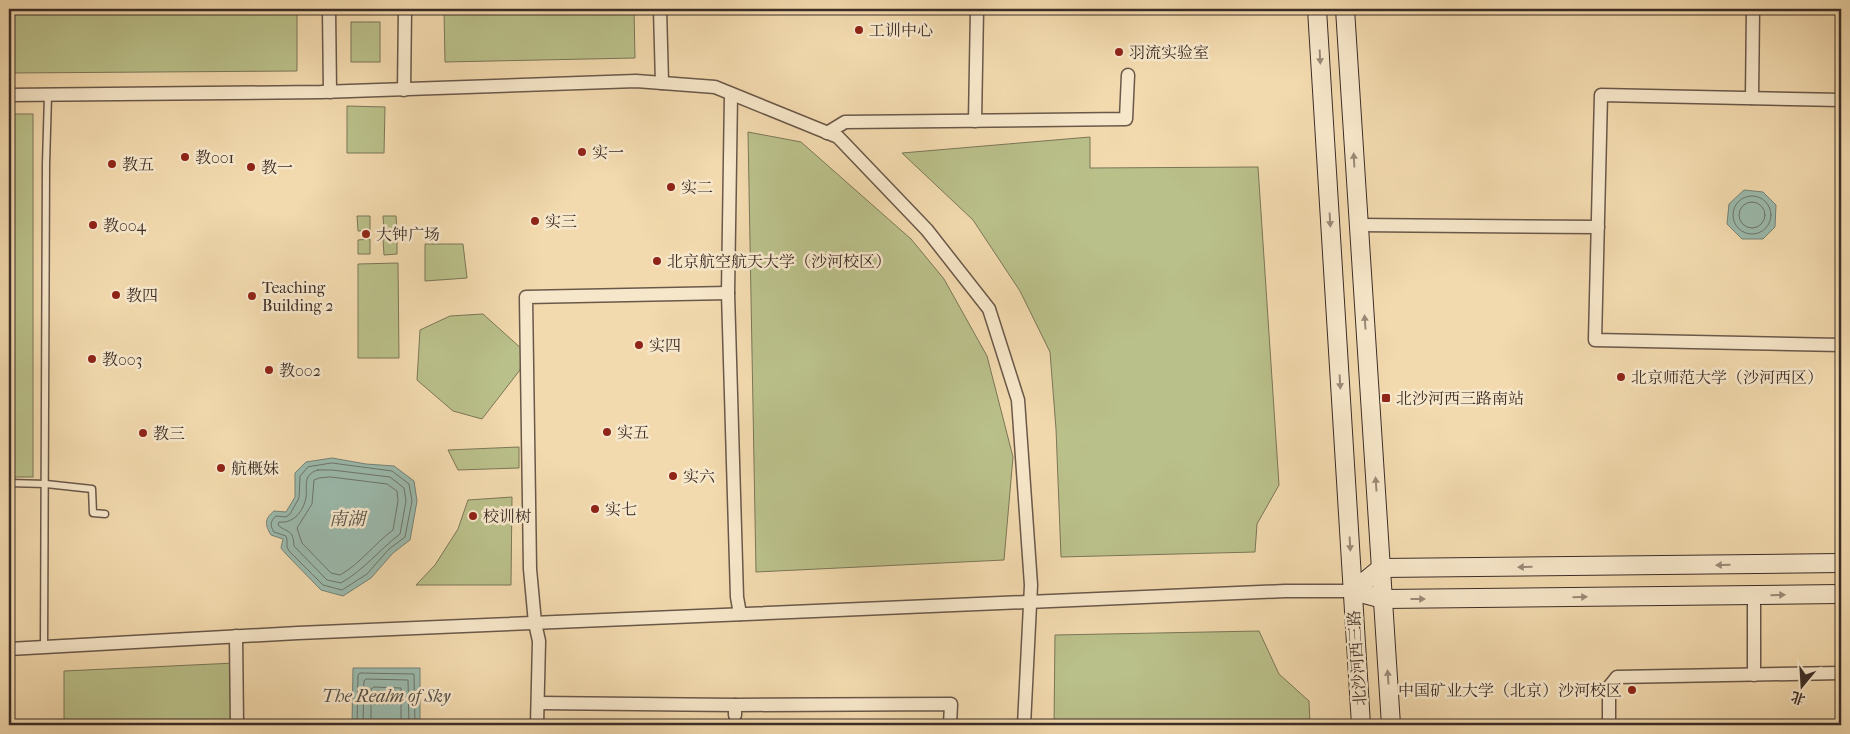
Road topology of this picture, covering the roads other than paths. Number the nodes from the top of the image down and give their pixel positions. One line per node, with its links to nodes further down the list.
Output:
1 (329, 9): 11 (street)
2 (405, 9): 10 (street)
3 (660, 9): 9 (street)
4 (977, 9): 17 (street)
5 (1317, 9): 28 (street, 北沙河西三路, one-way to 28)
6 (1345, 9): 19 (street, 北沙河西三路, one-way to 6)
7 (1753, 9): 15 (street)
8 (1128, 75): 17 (street)
9 (662, 83): 10 (street); 12 (street)
10 (404, 90): 11 (street)
11 (330, 92): 14 (street)
12 (731, 94): 18 (street); 21 (street)
13 (9, 95): 14 (street)
14 (48, 95): 24 (lane)
15 (1752, 98): 16 (street); 20 (street)
16 (1841, 100)
17 (975, 121): 18 (street)
18 (827, 133): 32 (street)
19 (1358, 225): 20 (street); 27 (street, 北沙河西三路, one-way to 19)
20 (1598, 227): 22 (street)
21 (728, 293): 33 (street); 34 (street)
22 (1841, 345)
23 (9, 484): 24 (lane)
24 (46, 484): 25 (lane); 36 (lane)
25 (105, 514)
26 (1841, 563): 27 (street, one-way to 27)
27 (1381, 568): 28 (street); 31 (street, 北沙河西三路)
28 (1353, 591): 31 (street); 32 (street); 45 (street, 北沙河西三路)
29 (1841, 594): 30 (street, one-way to 29)
30 (1754, 595): 31 (street, one-way to 30); 39 (street)
31 (1383, 599): 46 (street, 北沙河西三路, one-way to 31)
32 (1030, 602): 33 (street); 44 (street)
33 (740, 614): 34 (street)
34 (535, 623): 35 (street); 40 (street)
35 (236, 636): 36 (street); 41 (street)
36 (44, 647): 37 (street)
37 (9, 649)
38 (1841, 673): 39 (street)
39 (1754, 675): 47 (street)
40 (538, 703): 42 (street); 43 (street)
41 (238, 725)
42 (537, 725)
43 (950, 725)
44 (1024, 725)
45 (1361, 725)
46 (1391, 725)
47 (1609, 725)

